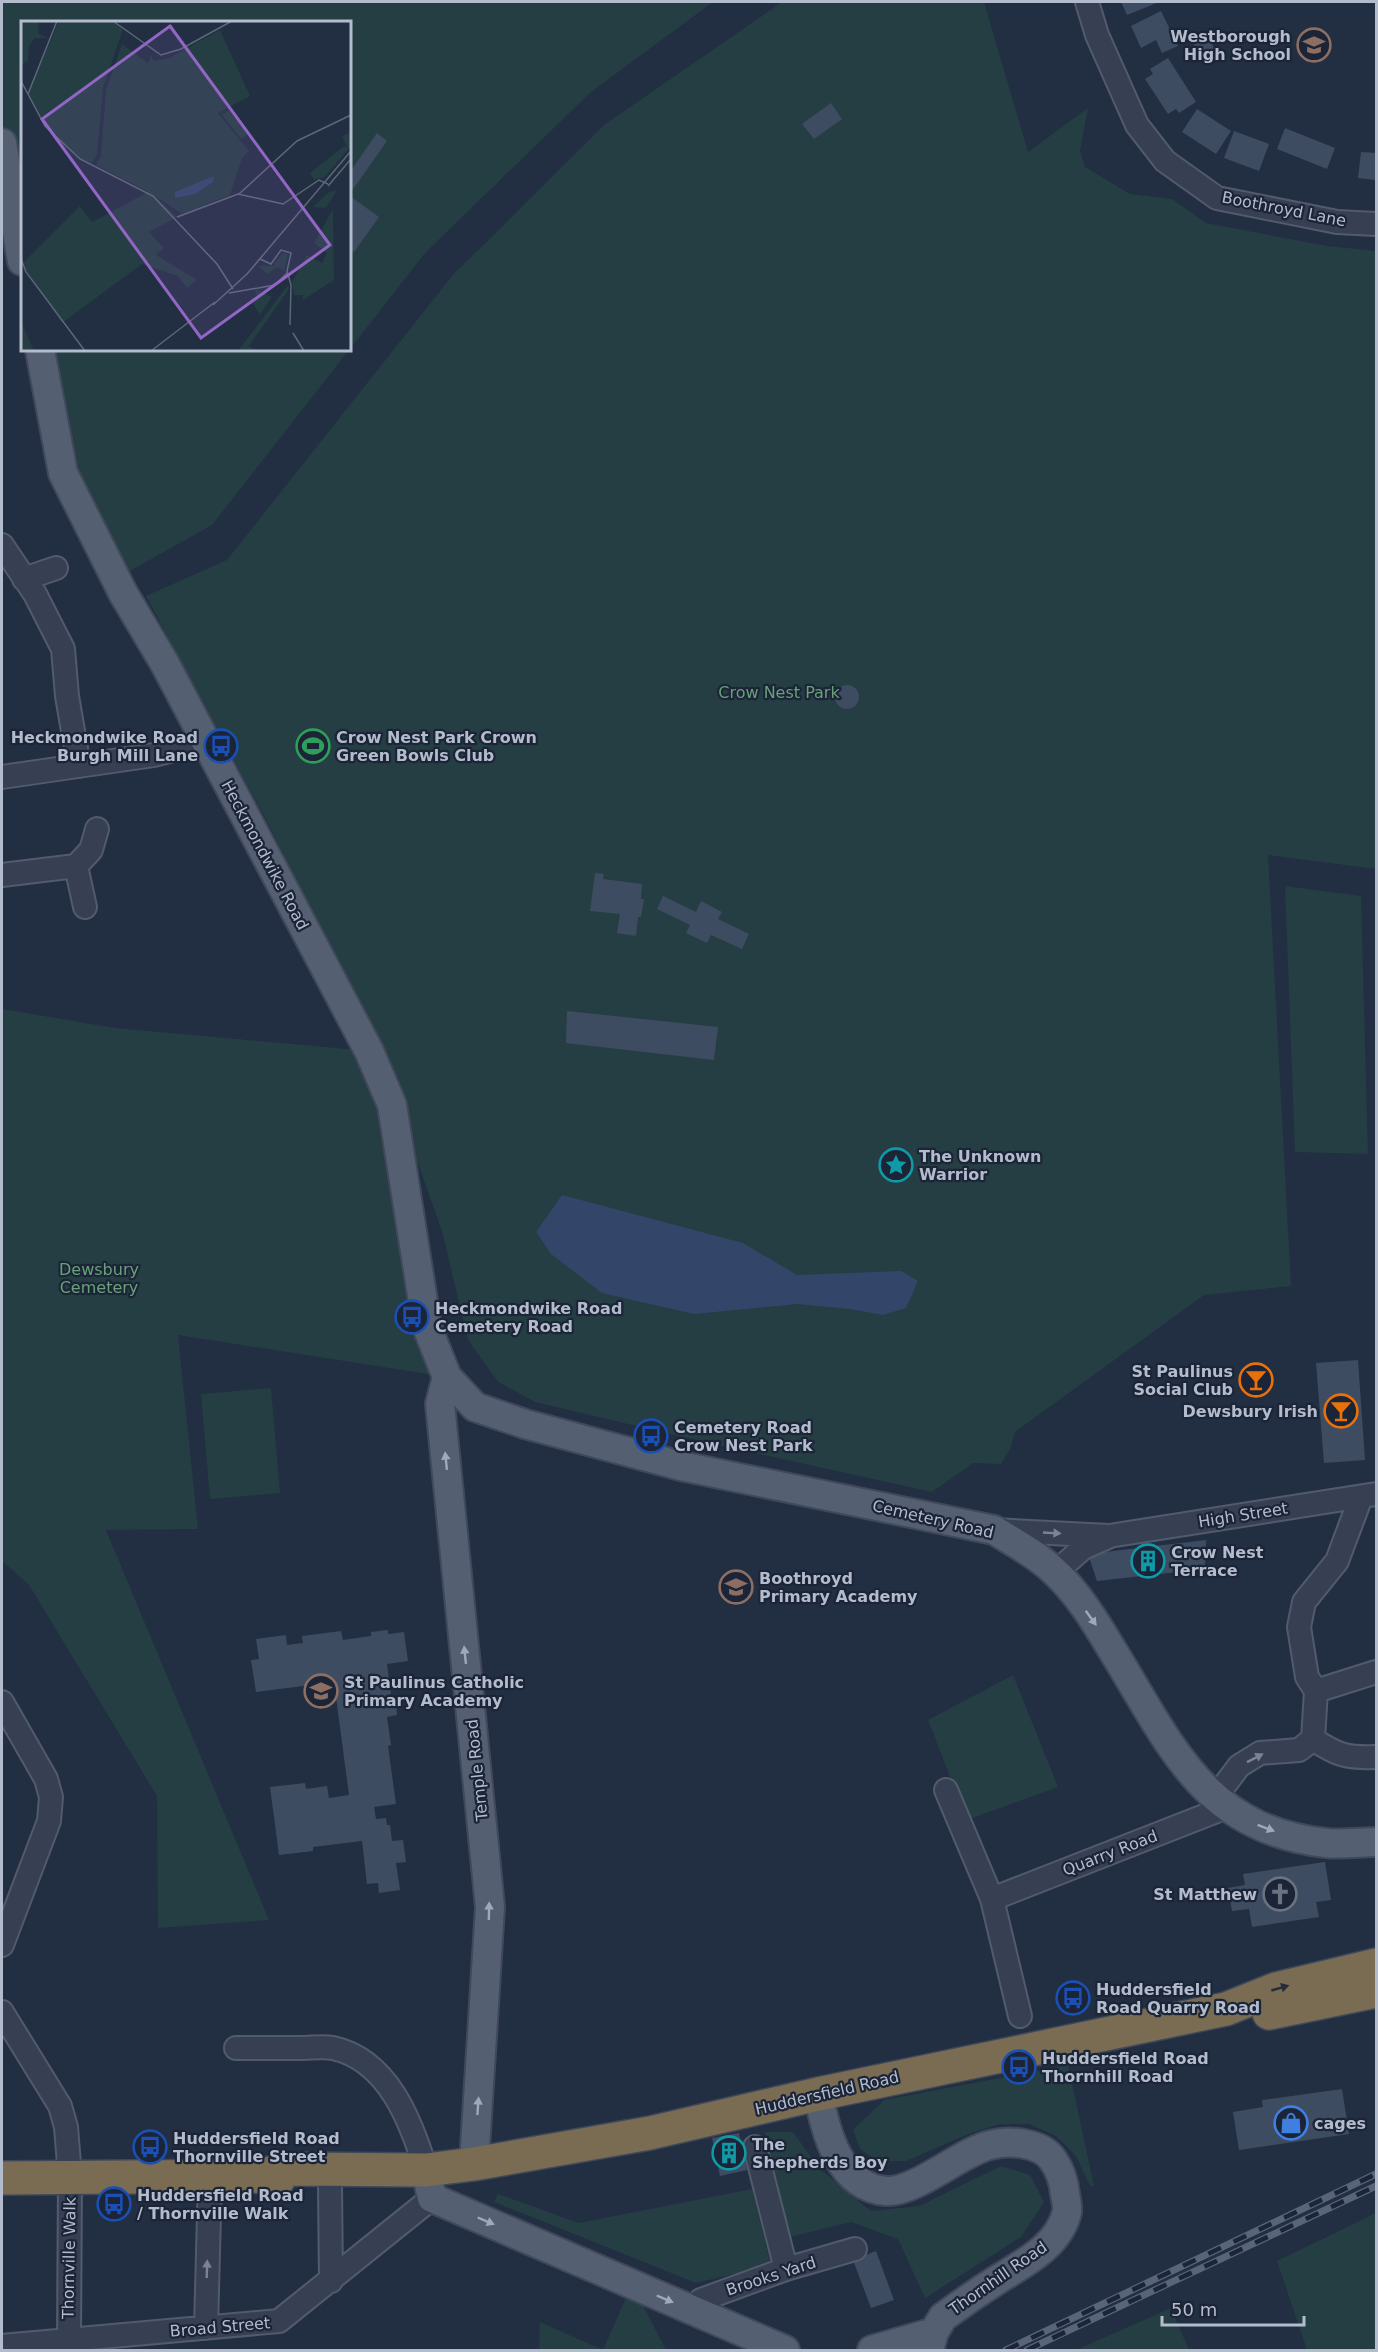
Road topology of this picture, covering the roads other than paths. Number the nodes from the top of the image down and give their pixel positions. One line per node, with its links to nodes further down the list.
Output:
1 (1087, 2): 3 (street, Boothroyd Lane)
2 (2, 143): 4 (main road)
3 (1377, 224)
4 (21, 255)
5 (39, 351): 9 (main road, Heckmondwike Road)
6 (2, 545): 8 (street)
7 (56, 568): 8 (street)
8 (24, 579): 10 (street)
9 (205, 742): 10 (street); 16 (main road, Heckmondwike Road)
10 (79, 766): 11 (street)
11 (2, 777)
12 (97, 829): 13 (street)
13 (76, 866): 14 (street); 15 (street)
14 (2, 875)
15 (85, 907)
16 (447, 1377): 18 (main road, Cemetery Road); 39 (main road, Temple Road, one-way to 16)
17 (1369, 1495): 19 (street, High Street); 22 (street)
18 (994, 1530): 19 (street, High Street, one-way to 19); 20 (main road, Cemetery Road)
19 (1110, 1536): 20 (street, High Street)
20 (1056, 1572): 27 (main road, Cemetery Road, one-way to 27)
21 (1377, 1672): 22 (street)
22 (1317, 1691): 24 (street)
23 (2, 1702): 30 (street)
24 (1313, 1739): 25 (street); 27 (street, one-way to 24)
25 (1377, 1757)
26 (946, 1790): 29 (street)
27 (1221, 1803): 28 (main road, Cemetery Road, one-way to 28); 29 (street, Quarry Road)
28 (1377, 1842)
29 (992, 1899): 35 (street)
30 (2, 1945)
31 (1377, 1965): 33 (highway, Huddersfield Road, one-way to 31)
32 (1377, 1991): 33 (highway, Huddersfield Road)
33 (1226, 2009): 37 (highway, Huddersfield Road)
34 (2, 2012): 41 (street, Thornville Walk)
35 (1020, 2016)
36 (236, 2048): 44 (street)
37 (818, 2094): 39 (highway, Huddersfield Road); 52 (main road, Thornhill Road)
38 (755, 2147): 47 (street)
39 (474, 2164): 44 (highway, Huddersfield Road)
40 (256, 2176): 42 (highway, Huddersfield Road); 44 (highway, Huddersfield Road); 45 (highway, Huddersfield Road)
41 (70, 2177): 42 (highway, Huddersfield Road); 43 (highway, Huddersfield Road); 51 (street, Thornville Walk)
42 (210, 2177): 50 (street, one-way to 42)
43 (2, 2178)
44 (429, 2184): 45 (highway, Huddersfield Road); 48 (street, Broad Street); 49 (main road, one-way to 49)
45 (330, 2187): 48 (street)
46 (855, 2249): 47 (street, Brooks Yard)
47 (786, 2269): 49 (street, Brooks Yard)
48 (331, 2281): 50 (street, Broad Street)
49 (696, 2312): 54 (main road)
50 (206, 2328): 51 (street, Broad Street)
51 (69, 2340): 53 (street, Broad Street)
52 (931, 2341): 55 (main road)
53 (2, 2346)
54 (786, 2350)
55 (872, 2350)

